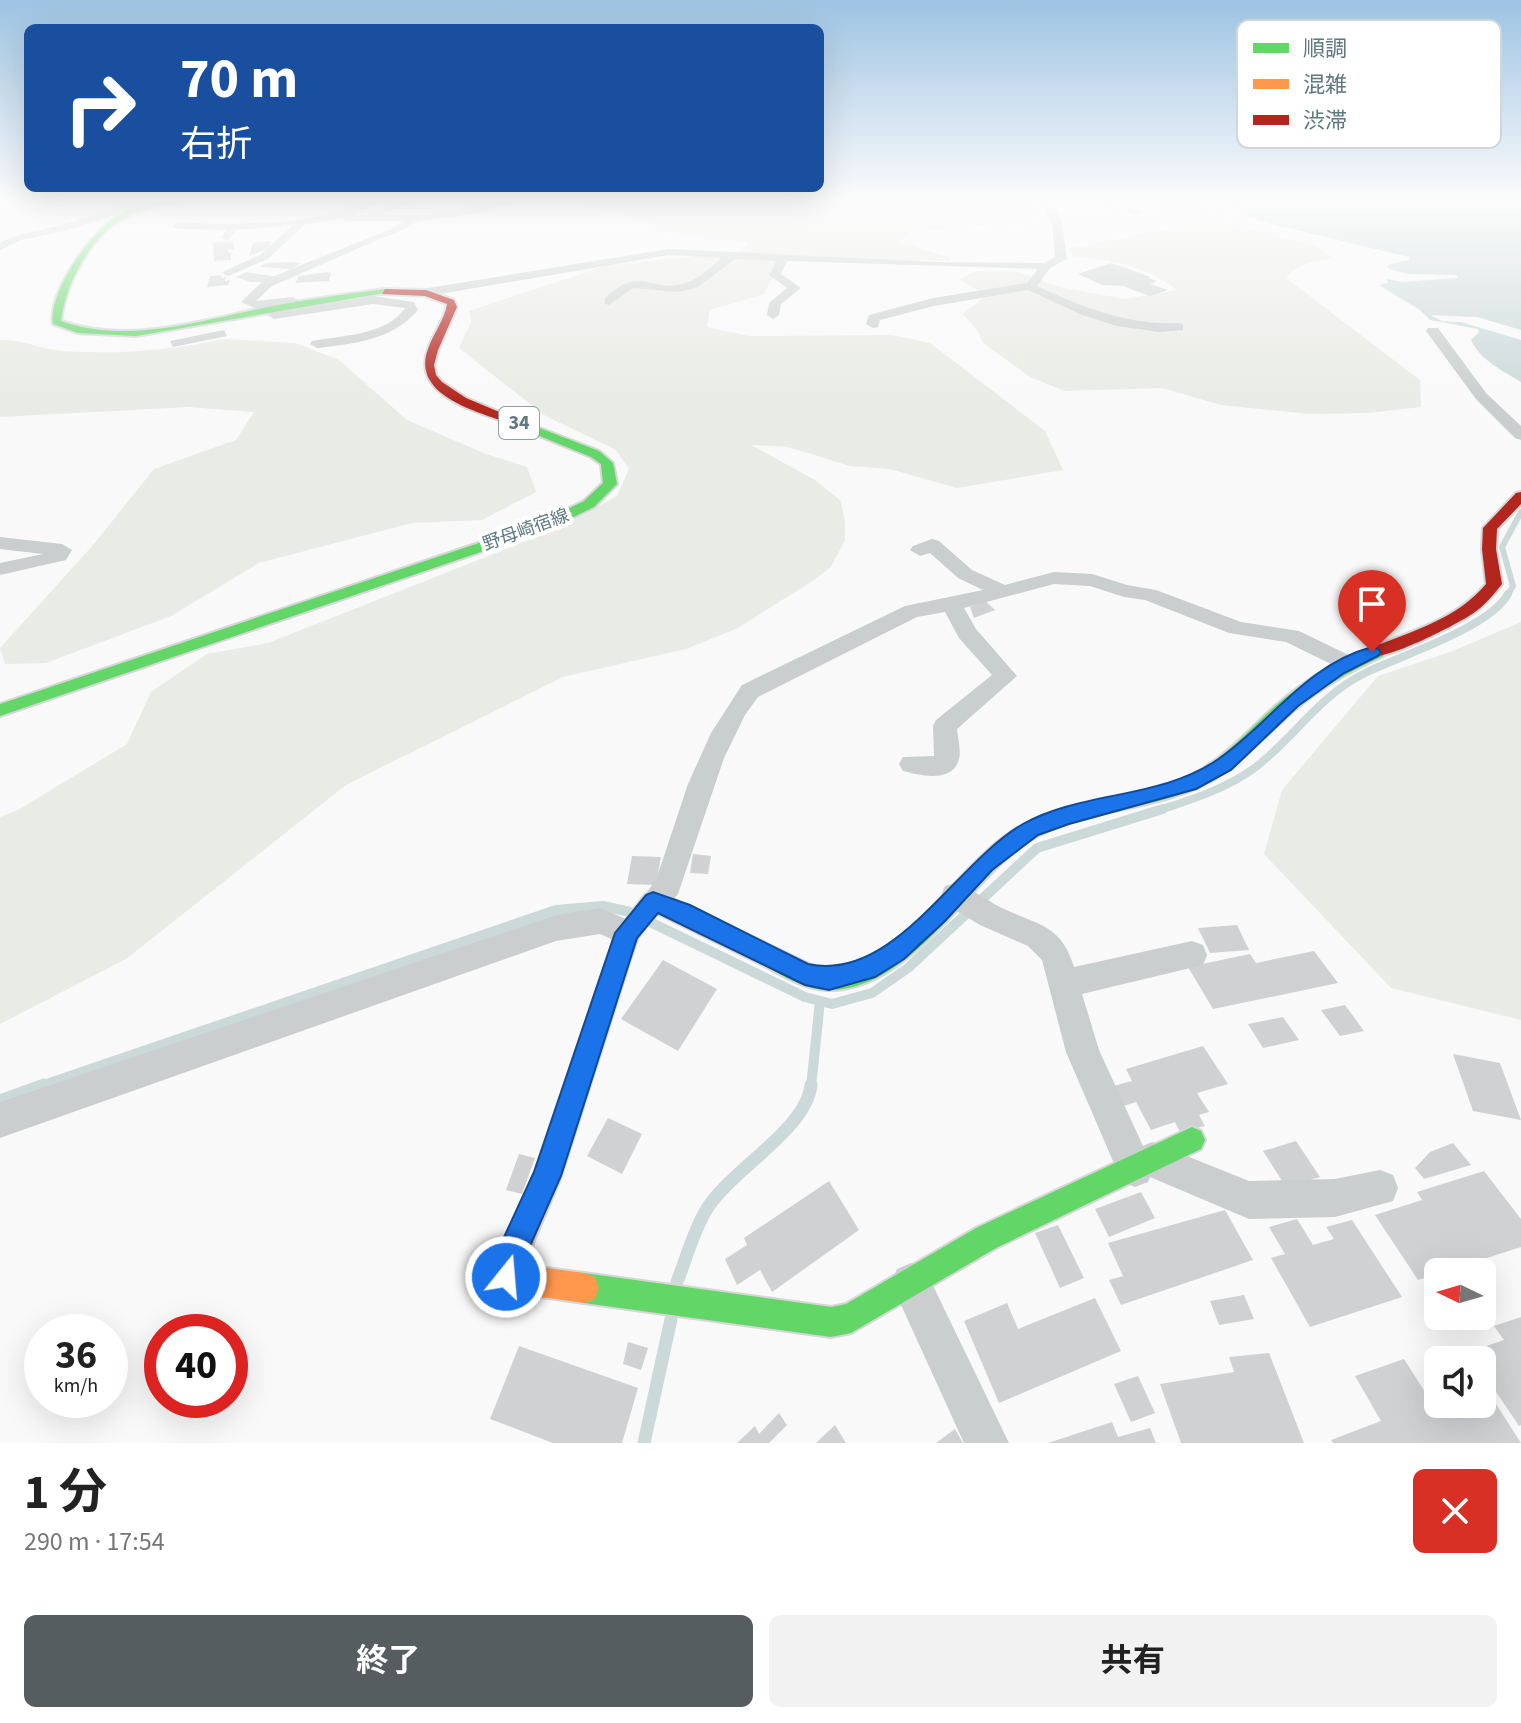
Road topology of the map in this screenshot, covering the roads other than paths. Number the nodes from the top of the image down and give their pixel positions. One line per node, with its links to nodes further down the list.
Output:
1 (80, 266): 15 (main road)
2 (246, 266): 10 (street)
3 (249, 266): 9 (street)
4 (304, 266): 9 (street)
5 (583, 266): 12 (street)
6 (718, 266): 14 (street)
7 (779, 266): 16 (street)
8 (1046, 266): 11 (street)
9 (292, 271): 13 (street)
10 (228, 273)
11 (1031, 286): 17 (street); 18 (street)
12 (428, 292): 13 (main road); 30 (main road, 野母崎宿線 / 34)
13 (335, 299): 15 (main road)
14 (609, 301)
15 (253, 314): 20 (street)
16 (773, 315)
17 (873, 324)
18 (1178, 327)
19 (1433, 331): 21 (street)
20 (317, 344)
21 (1521, 435)
22 (1521, 496): 28 (main road)
23 (0, 543): 25 (street)
24 (920, 550): 26 (street)
25 (0, 569)
26 (1002, 591): 27 (street); 28 (street)
27 (951, 604): 32 (street); 34 (street)
28 (1349, 664): 33 (main road)
29 (0, 699): 30 (street)
30 (32, 699): 31 (main road, 野母崎宿線 / 34)
31 (0, 710)
32 (912, 764)
33 (971, 904): 34 (main road); 36 (street)
34 (640, 918): 37 (street); 41 (main road)
35 (1192, 955): 36 (street)
36 (1063, 984): 39 (street)
37 (0, 1120)
38 (1192, 1140): 39 (main road)
39 (1144, 1164): 40 (street); 41 (main road)
40 (1380, 1188)
41 (911, 1283): 42 (street)
42 (987, 1443)

